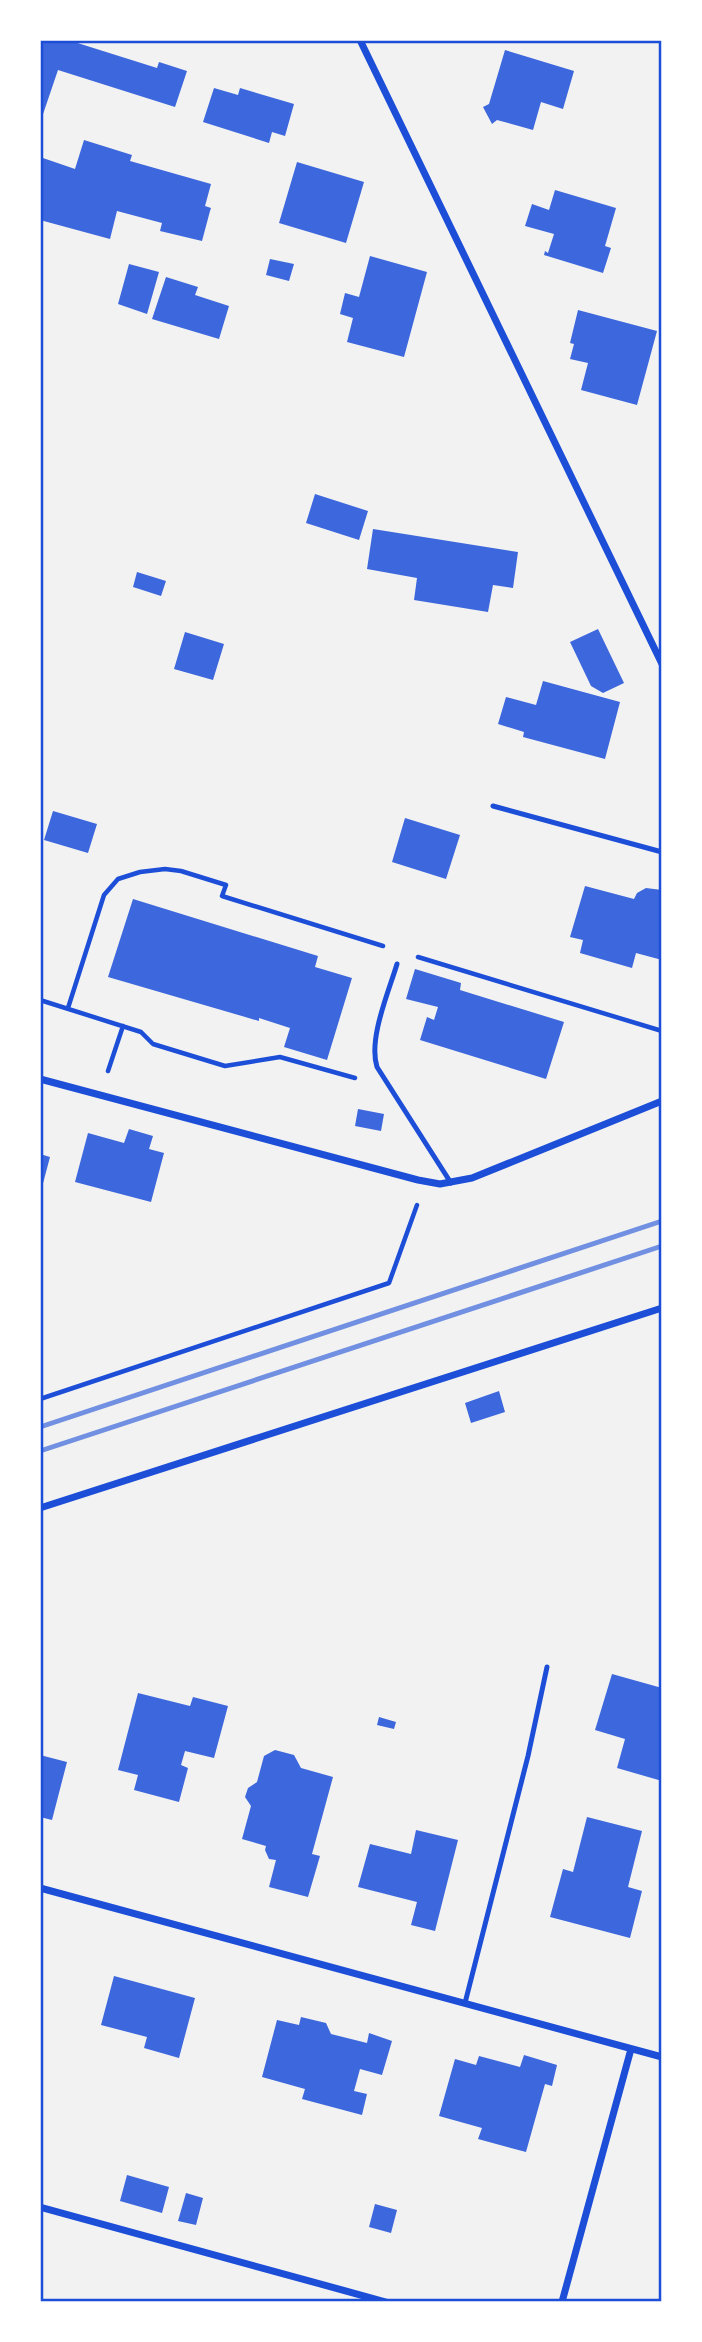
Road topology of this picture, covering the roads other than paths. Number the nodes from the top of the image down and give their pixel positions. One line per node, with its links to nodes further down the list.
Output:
1 (360, 40): 2 (street)
2 (662, 664)
3 (493, 806): 4 (lane)
4 (662, 852)
5 (397, 964): 8 (lane)
6 (40, 1079): 8 (street)
7 (662, 1101): 8 (street)
8 (451, 1183)
9 (662, 1308): 10 (street)
10 (40, 1508)
11 (547, 1667): 13 (lane)
12 (40, 1888): 13 (street)
13 (466, 2003): 14 (street)
14 (631, 2049): 15 (street); 18 (street)
15 (662, 2057)
16 (40, 2207): 17 (street)
17 (386, 2302)
18 (562, 2302)

